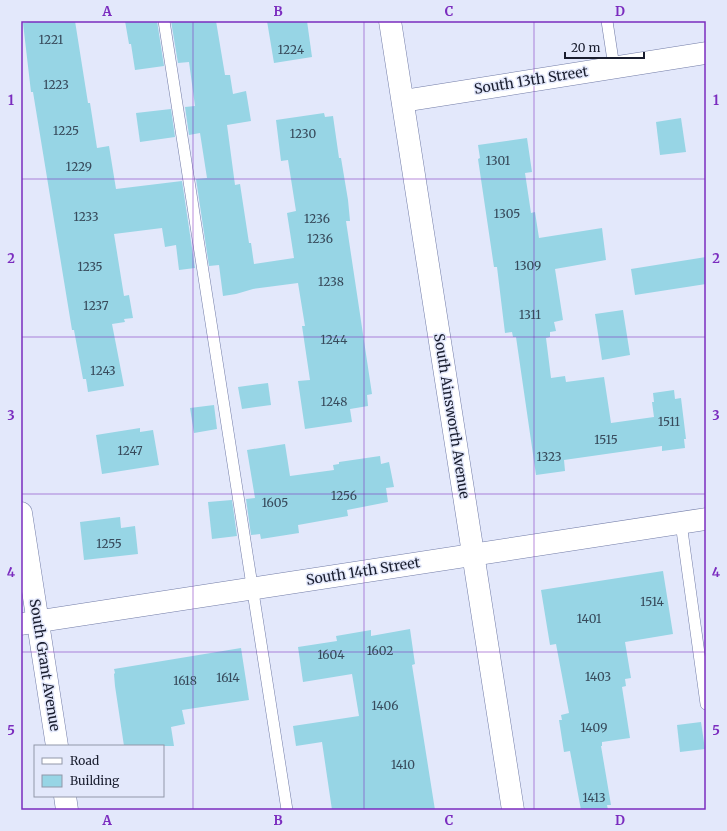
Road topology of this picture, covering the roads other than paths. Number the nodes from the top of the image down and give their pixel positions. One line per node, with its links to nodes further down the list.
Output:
1 (164, 21): 11 (lane)
2 (390, 21): 6 (street, South Ainsworth Avenue)
3 (607, 21): 5 (lane)
4 (706, 53): 5 (street, South 13th Street)
5 (614, 67): 6 (street, South 13th Street)
6 (403, 101): 10 (street, South Ainsworth Avenue)
7 (21, 513): 12 (street, South Grant Avenue)
8 (706, 519): 9 (street, South 14th Street)
9 (680, 523): 10 (street, South 14th Street); 13 (lane)
10 (473, 554): 11 (street, South 14th Street); 18 (street, South Ainsworth Avenue)
11 (251, 588): 12 (street, South 14th Street); 17 (lane)
12 (29, 623): 14 (street, South Grant Avenue)
13 (706, 704)
14 (57, 745)
15 (65, 797): 16 (street)
16 (67, 810)
17 (287, 810)
18 (513, 810)

